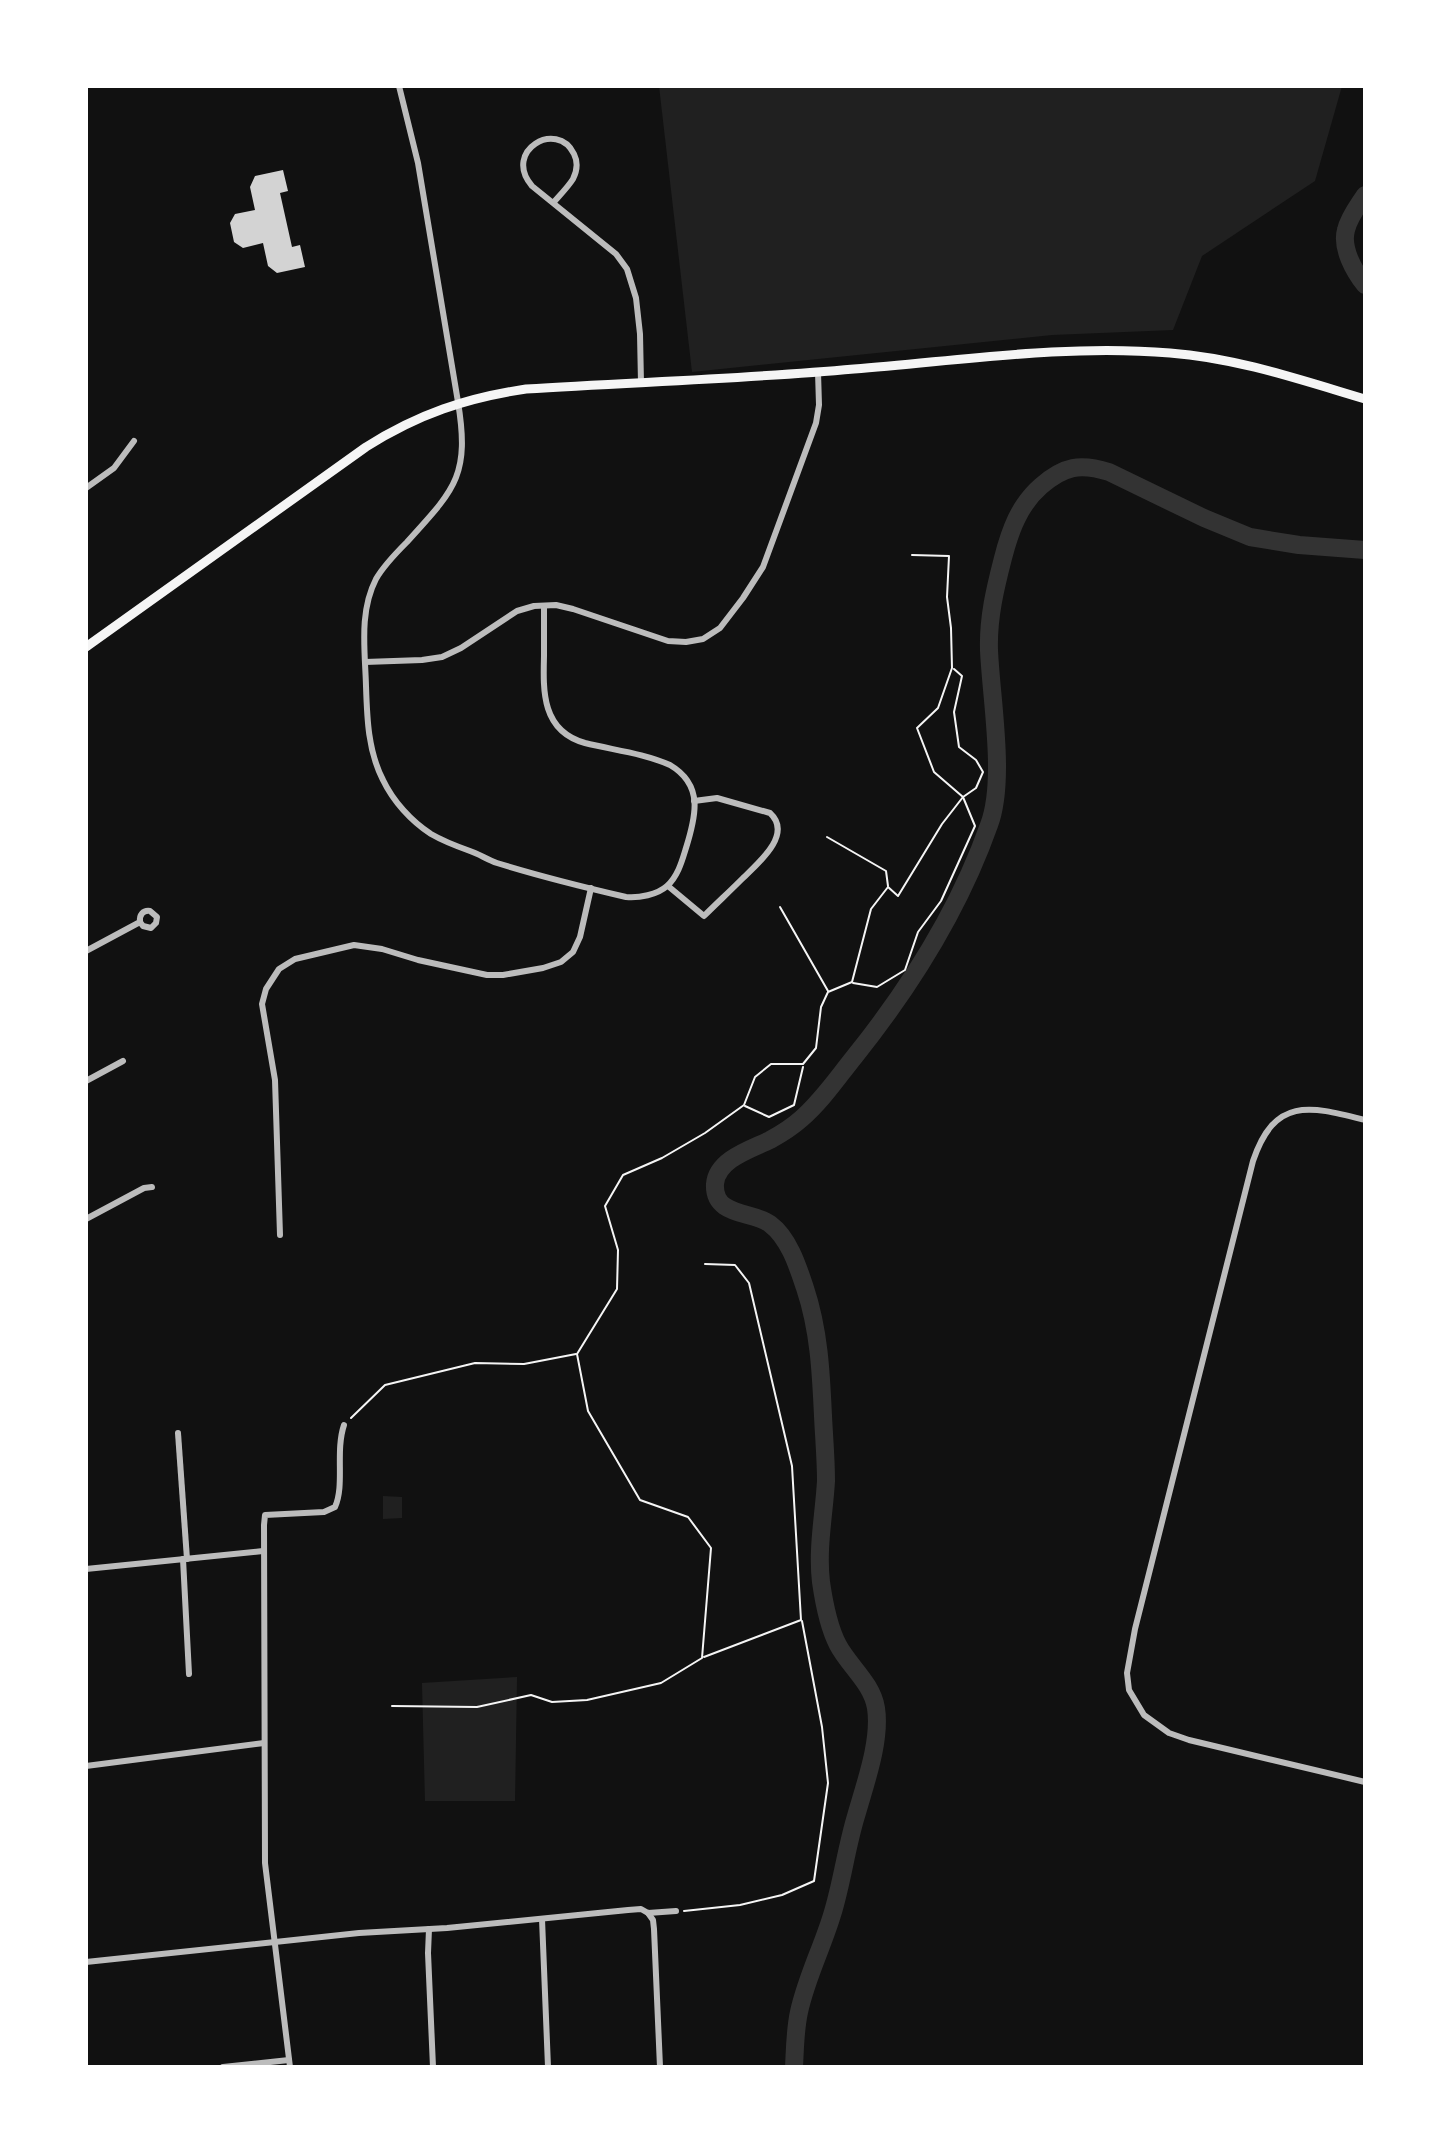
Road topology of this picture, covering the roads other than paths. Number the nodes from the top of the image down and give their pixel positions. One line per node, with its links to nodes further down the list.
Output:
1 (399, 86): 6 (street)
2 (553, 203): 2 (street); 4 (street)
3 (818, 372): 4 (main road); 5 (main road); 9 (street)
4 (641, 383): 6 (main road)
5 (1365, 399)
6 (458, 402): 10 (main road); 11 (street)
7 (134, 441): 8 (street)
8 (86, 488)
9 (544, 606): 11 (street); 12 (street)
10 (86, 647)
11 (365, 662): 14 (street)
12 (694, 801): 13 (street); 13 (street)
13 (668, 886): 14 (street)
14 (591, 888): 22 (street)
15 (140, 922): 16 (street)
16 (86, 951)
17 (123, 1061): 18 (street)
18 (86, 1081)
19 (1365, 1120): 31 (street)
20 (152, 1187): 21 (street)
21 (86, 1219)
22 (280, 1235)
23 (344, 1425): 25 (street)
24 (178, 1433): 26 (street)
25 (263, 1551): 26 (street); 29 (street)
26 (185, 1559): 27 (street); 28 (street)
27 (86, 1569)
28 (189, 1674)
29 (264, 1743): 30 (street); 36 (street)
30 (86, 1766)
31 (1365, 1782)
32 (676, 1911): 33 (street)
33 (648, 1913): 34 (street); 42 (street)
34 (542, 1919): 35 (street); 41 (street)
35 (429, 1929): 36 (street); 40 (street)
36 (275, 1943): 37 (street); 38 (street)
37 (86, 1962)
38 (290, 2064): 39 (street)
39 (223, 2067)
40 (433, 2067)
41 (548, 2067)
42 (660, 2067)

